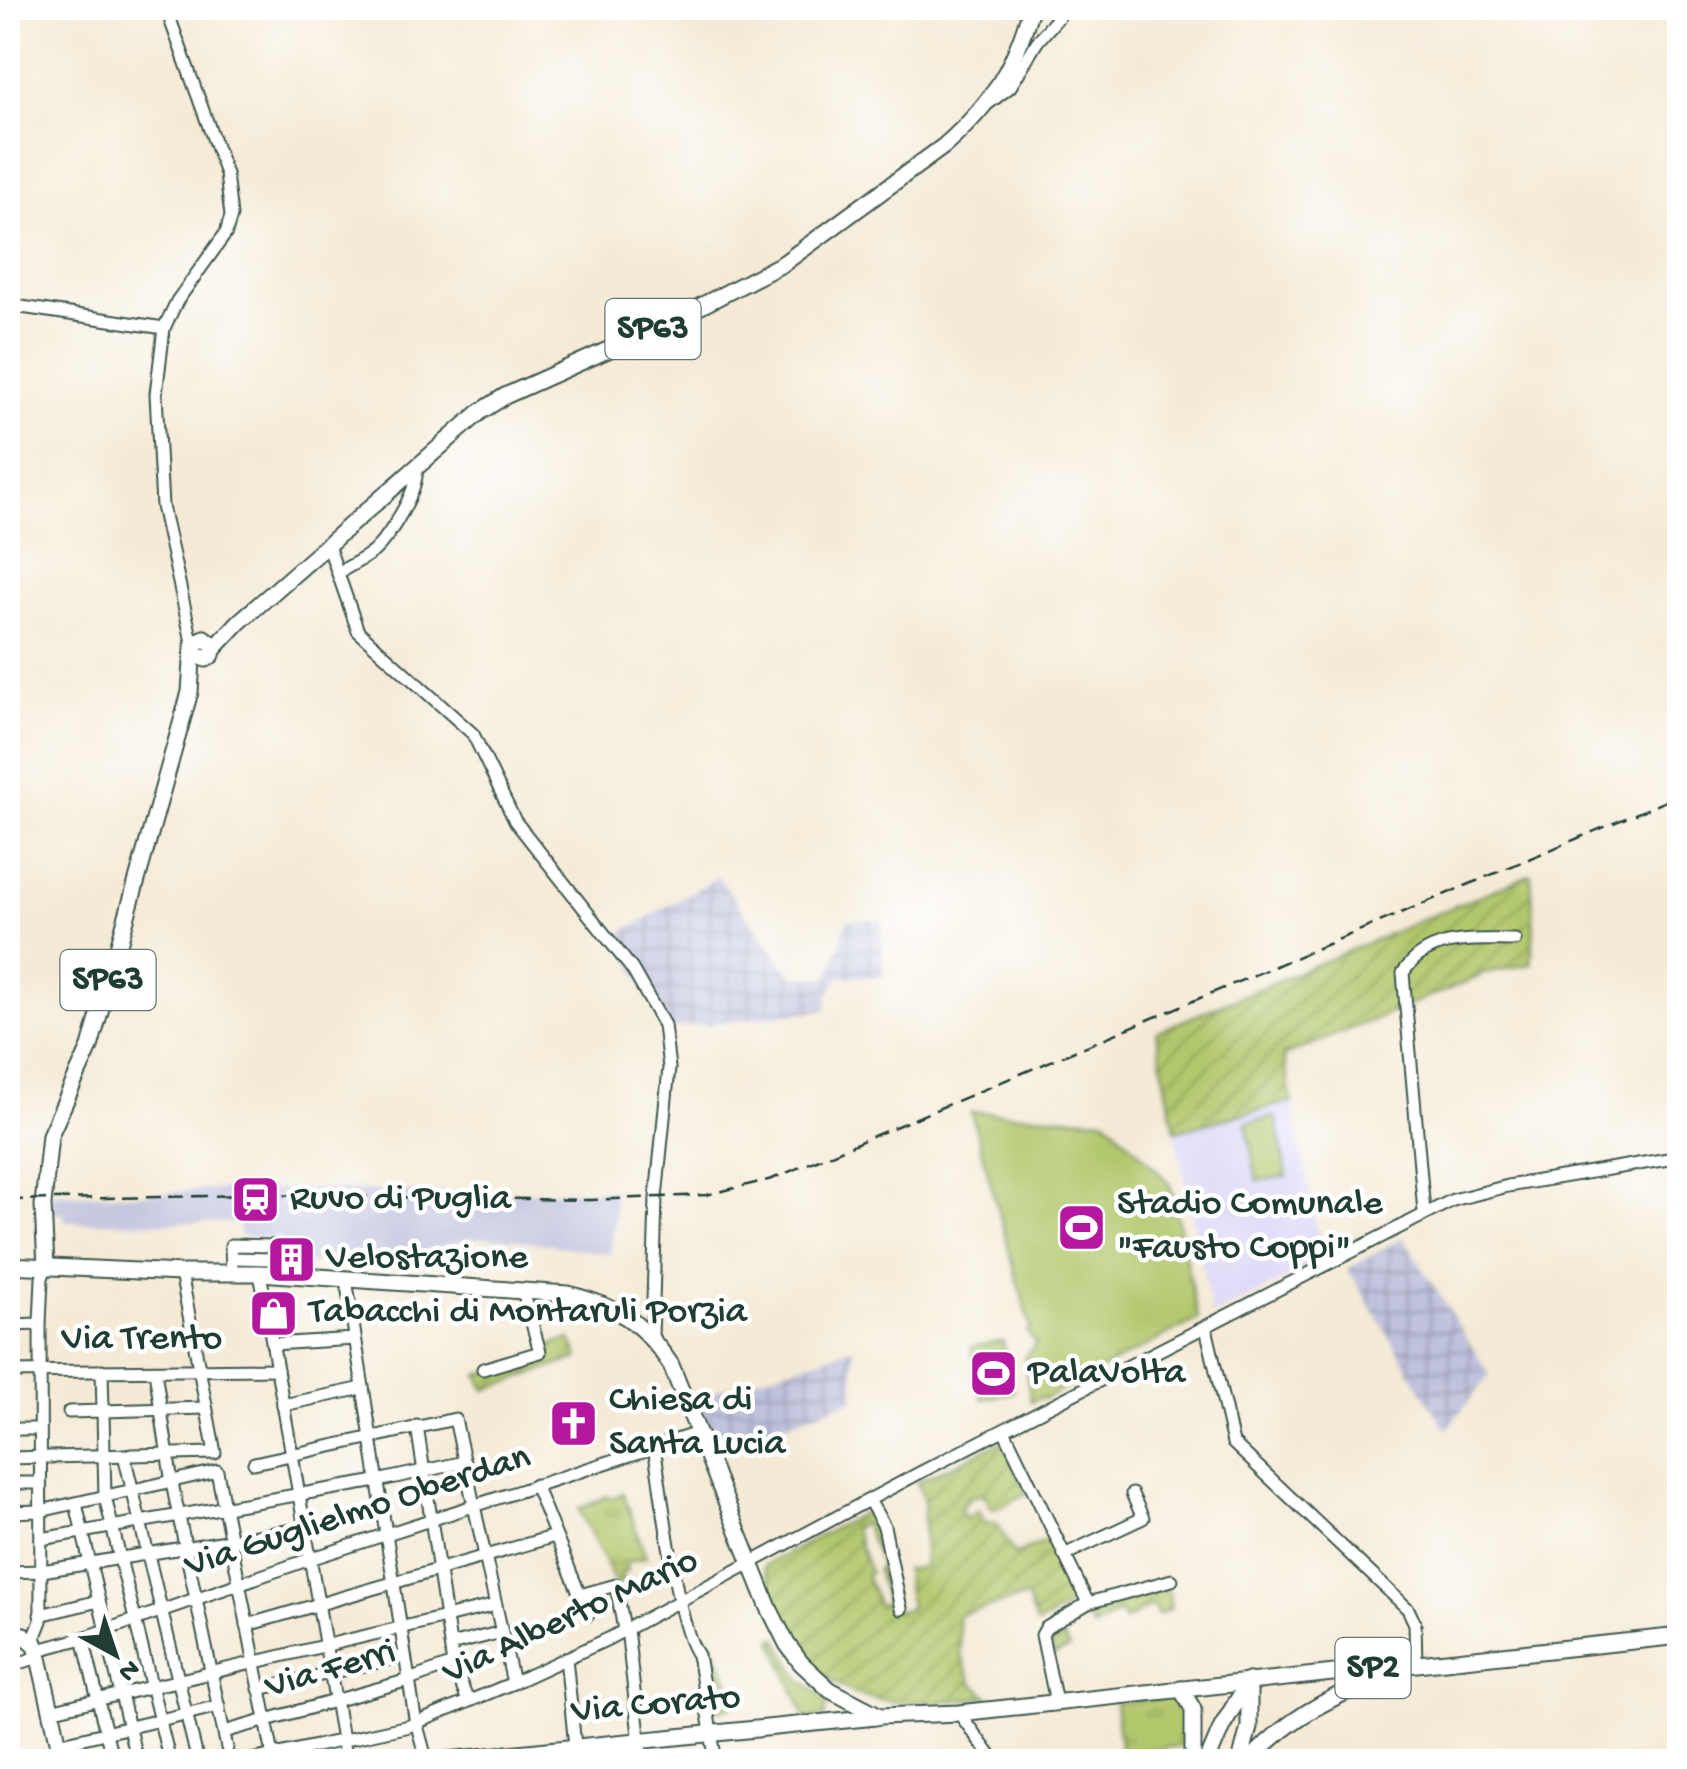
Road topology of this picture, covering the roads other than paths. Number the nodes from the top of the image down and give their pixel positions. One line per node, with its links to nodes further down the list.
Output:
1 (166, 8): 6 (street)
2 (1031, 8): 4 (main road, SP63)
3 (1066, 8): 4 (street)
4 (1031, 36): 7 (main road, SP63)
5 (8, 304): 6 (street)
6 (164, 328): 10 (street)
7 (416, 468): 8 (main road, SP63); 9 (street)
8 (328, 545): 9 (street); 10 (main road, SP63)
9 (340, 572): 24 (street)
10 (204, 647): 16 (main road, SP63)
11 (1515, 940): 13 (street)
12 (1680, 1157): 13 (street, Via Alberto Mario)
13 (1424, 1212): 23 (street, Via Alberto Mario)
14 (8, 1265): 16 (main road)
15 (232, 1265): 17 (main road); 17 (street); 18 (main road)
16 (46, 1268): 18 (main road); 21 (street)
17 (269, 1268): 19 (main road); 26 (street)
18 (181, 1273): 30 (street)
19 (346, 1279): 20 (main road); 25 (street)
20 (523, 1291): 24 (main road); 28 (street)
21 (40, 1324): 22 (street); 31 (street)
22 (8, 1325)
23 (1206, 1328): 43 (street, Via Alberto Mario); 124 (street)
24 (652, 1337): 44 (main road)
25 (355, 1339): 26 (street); 34 (street)
26 (272, 1344): 27 (street)
27 (277, 1369): 30 (street, Via Trento); 35 (street)
28 (483, 1369)
29 (102, 1370): 31 (street, Via Trento); 32 (street, Via Trento); 38 (street)
30 (198, 1370): 32 (street, Via Trento); 36 (street)
31 (40, 1371): 33 (street, Via Trento); 42 (street)
32 (154, 1371): 37 (street)
33 (8, 1372)
34 (363, 1388): 35 (street); 45 (street)
35 (283, 1405): 48 (street)
36 (206, 1408): 37 (street); 47 (street)
37 (161, 1410): 38 (street); 47 (street)
38 (104, 1411): 39 (street); 50 (street)
39 (69, 1412)
40 (417, 1426): 45 (street); 53 (street); 55 (street)
41 (8, 1429): 42 (street)
42 (40, 1429): 51 (street)
43 (1004, 1430): 65 (street, Via Alberto Mario); 83 (street)
44 (698, 1433): 46 (street, Via Guglielmo Oberdan); 88 (main road)
45 (370, 1436): 48 (street); 56 (street)
46 (654, 1447): 60 (street, Via Guglielmo Oberdan); 98 (street)
47 (166, 1452): 49 (street); 59 (street)
48 (292, 1454): 54 (street); 62 (street)
49 (124, 1455): 50 (street); 61 (street)
50 (106, 1456): 51 (street); 64 (street)
51 (40, 1457): 52 (street); 58 (street)
52 (8, 1458)
53 (465, 1462): 55 (street); 67 (street)
54 (254, 1463)
55 (424, 1470): 56 (street); 72 (street)
56 (377, 1481): 62 (street); 77 (street)
57 (8, 1483): 58 (street)
58 (40, 1483): 69 (street)
59 (172, 1483): 61 (street); 68 (street); 71 (street)
60 (535, 1485): 67 (street, Via Guglielmo Oberdan); 78 (street)
61 (132, 1490): 64 (street); 73 (street)
62 (298, 1492): 68 (street); 75 (street)
63 (1132, 1494): 83 (street)
64 (105, 1496): 66 (street); 74 (street)
65 (869, 1500): 88 (street, Via Alberto Mario); 102 (street)
66 (76, 1504): 69 (street); 76 (street)
67 (475, 1506): 72 (street, Via Guglielmo Oberdan); 84 (street)
68 (223, 1508): 71 (street); 80 (street)
69 (40, 1511): 70 (street); 79 (street)
70 (8, 1512)
71 (179, 1515): 73 (street); 81 (street)
72 (432, 1520): 77 (street, Via Guglielmo Oberdan); 89 (street)
73 (139, 1522): 74 (street); 82 (street)
74 (112, 1526): 76 (street); 85 (street)
75 (305, 1528): 80 (street); 86 (street)
76 (82, 1532): 79 (street); 87 (street)
77 (386, 1534): 86 (street, Via Guglielmo Oberdan); 93 (street)
78 (555, 1536): 84 (street); 95 (street)
79 (41, 1539): 90 (street)
80 (230, 1541): 81 (street); 94 (street)
81 (185, 1548): 82 (street); 96 (street)
82 (147, 1554): 85 (street); 103 (street)
83 (1064, 1555): 100 (street)
84 (484, 1556): 89 (street); 101 (street)
85 (120, 1558): 87 (street); 107 (street)
86 (310, 1559): 94 (street, Via Guglielmo Oberdan); 99 (street)
87 (89, 1563): 90 (street); 97 (street)
88 (750, 1564): 98 (street, Via Alberto Mario); 135 (main road)
89 (439, 1569): 93 (street); 106 (street)
90 (42, 1571): 91 (street); 104 (street)
91 (8, 1572)
92 (1172, 1580): 100 (street)
93 (393, 1582): 99 (street); 109 (street)
94 (240, 1583): 96 (street, Via Guglielmo Oberdan); 108 (street)
95 (580, 1595): 105 (street); 110 (street)
96 (196, 1598): 103 (street, Via Guglielmo Oberdan); 126 (street)
97 (99, 1601): 104 (street); 111 (street)
98 (680, 1601): 110 (street, Via Alberto Mario); 153 (street)
99 (317, 1603): 108 (street); 117 (street)
100 (1088, 1603): 140 (street)
101 (496, 1605): 106 (street); 112 (street)
102 (901, 1609)
103 (161, 1610): 107 (street, Via Guglielmo Oberdan); 128 (street)
104 (40, 1615): 118 (street)
105 (588, 1615)
106 (446, 1618): 109 (street); 116 (street)
107 (134, 1620): 111 (street, Via Guglielmo Oberdan); 132 (street)
108 (247, 1625): 122 (street)
109 (400, 1628): 117 (street); 119 (street)
110 (626, 1629): 120 (street, Via Alberto Mario); 155 (street)
111 (105, 1630): 115 (street, Via Guglielmo Oberdan); 136 (street)
112 (502, 1632): 116 (street); 131 (street)
113 (8, 1634): 118 (main road)
114 (1680, 1636): 121 (main road, SP2)
115 (84, 1638): 118 (street, Via Guglielmo Oberdan); 137 (street)
116 (450, 1645): 123 (street)
117 (324, 1646): 122 (street); 127 (street)
118 (35, 1652): 125 (street, Via Guglielmo Oberdan); 142 (main road)
119 (405, 1656): 127 (street); 129 (street)
120 (566, 1658): 131 (street, Via Alberto Mario); 158 (street)
121 (1437, 1662): 124 (main road, SP2); 177 (main road)
122 (254, 1663): 126 (street); 133 (street)
123 (453, 1664): 129 (street, Via Ferri); 138 (street)
124 (1416, 1664): 130 (main road, SP2)
125 (8, 1667)
126 (212, 1672): 128 (street); 141 (street)
127 (329, 1673): 133 (street); 139 (street)
128 (179, 1680): 132 (street); 144 (street)
129 (409, 1680): 139 (street, Via Ferri); 149 (street)
130 (1249, 1681): 134 (main road, Via Corato); 175 (main road); 176 (main road)
131 (513, 1683): 138 (street, Via Alberto Mario)
132 (150, 1687): 136 (street); 146 (street)
133 (260, 1689): 147 (street)
134 (1181, 1689): 140 (main road, Via Corato); 174 (main road)
135 (830, 1690): 145 (main road); 148 (main road)
136 (121, 1694): 137 (street); 150 (street)
137 (98, 1700): 142 (street); 152 (street)
138 (468, 1701): 149 (street, Via Alberto Mario)
139 (335, 1702): 147 (street, Via Ferri); 154 (street)
140 (1056, 1702): 143 (main road, Via Corato)
141 (218, 1706): 144 (street); 151 (street)
142 (50, 1711): 156 (main road)
143 (959, 1713): 145 (main road, Via Corato); 173 (street)
144 (186, 1714): 146 (street); 167 (street)
145 (880, 1716): 148 (main road, Via Corato)
146 (159, 1720): 150 (street); 166 (street)
147 (265, 1722): 151 (street, Via Ferri); 159 (street)
148 (824, 1722): 153 (main road, Via Corato)
149 (416, 1723): 154 (street, Via Alberto Mario); 170 (street)
150 (128, 1728): 152 (street); 165 (street)
151 (224, 1732): 157 (street)
152 (107, 1733): 156 (street); 164 (street)
153 (714, 1734): 155 (main road, Via Corato); 172 (street)
154 (342, 1740): 159 (street, Via Alberto Mario); 169 (street)
155 (641, 1740): 158 (main road, Via Corato); 171 (street)
156 (58, 1744): 163 (main road)
157 (228, 1748)
158 (579, 1751): 160 (main road, Via Corato)
159 (273, 1754): 168 (street, Via Alberto Mario)
160 (530, 1756): 161 (main road, Via Corato)
161 (482, 1758): 162 (main road, Via Corato)
162 (438, 1760): 170 (main road, Via Corato)
163 (63, 1762)
164 (113, 1762)
165 (138, 1762)
166 (170, 1762)
167 (198, 1762)
168 (242, 1762)
169 (346, 1762)
170 (428, 1762)
171 (642, 1762)
172 (716, 1762)
173 (996, 1762)
174 (1193, 1762)
175 (1207, 1762)
176 (1240, 1762)
177 (1250, 1762)

